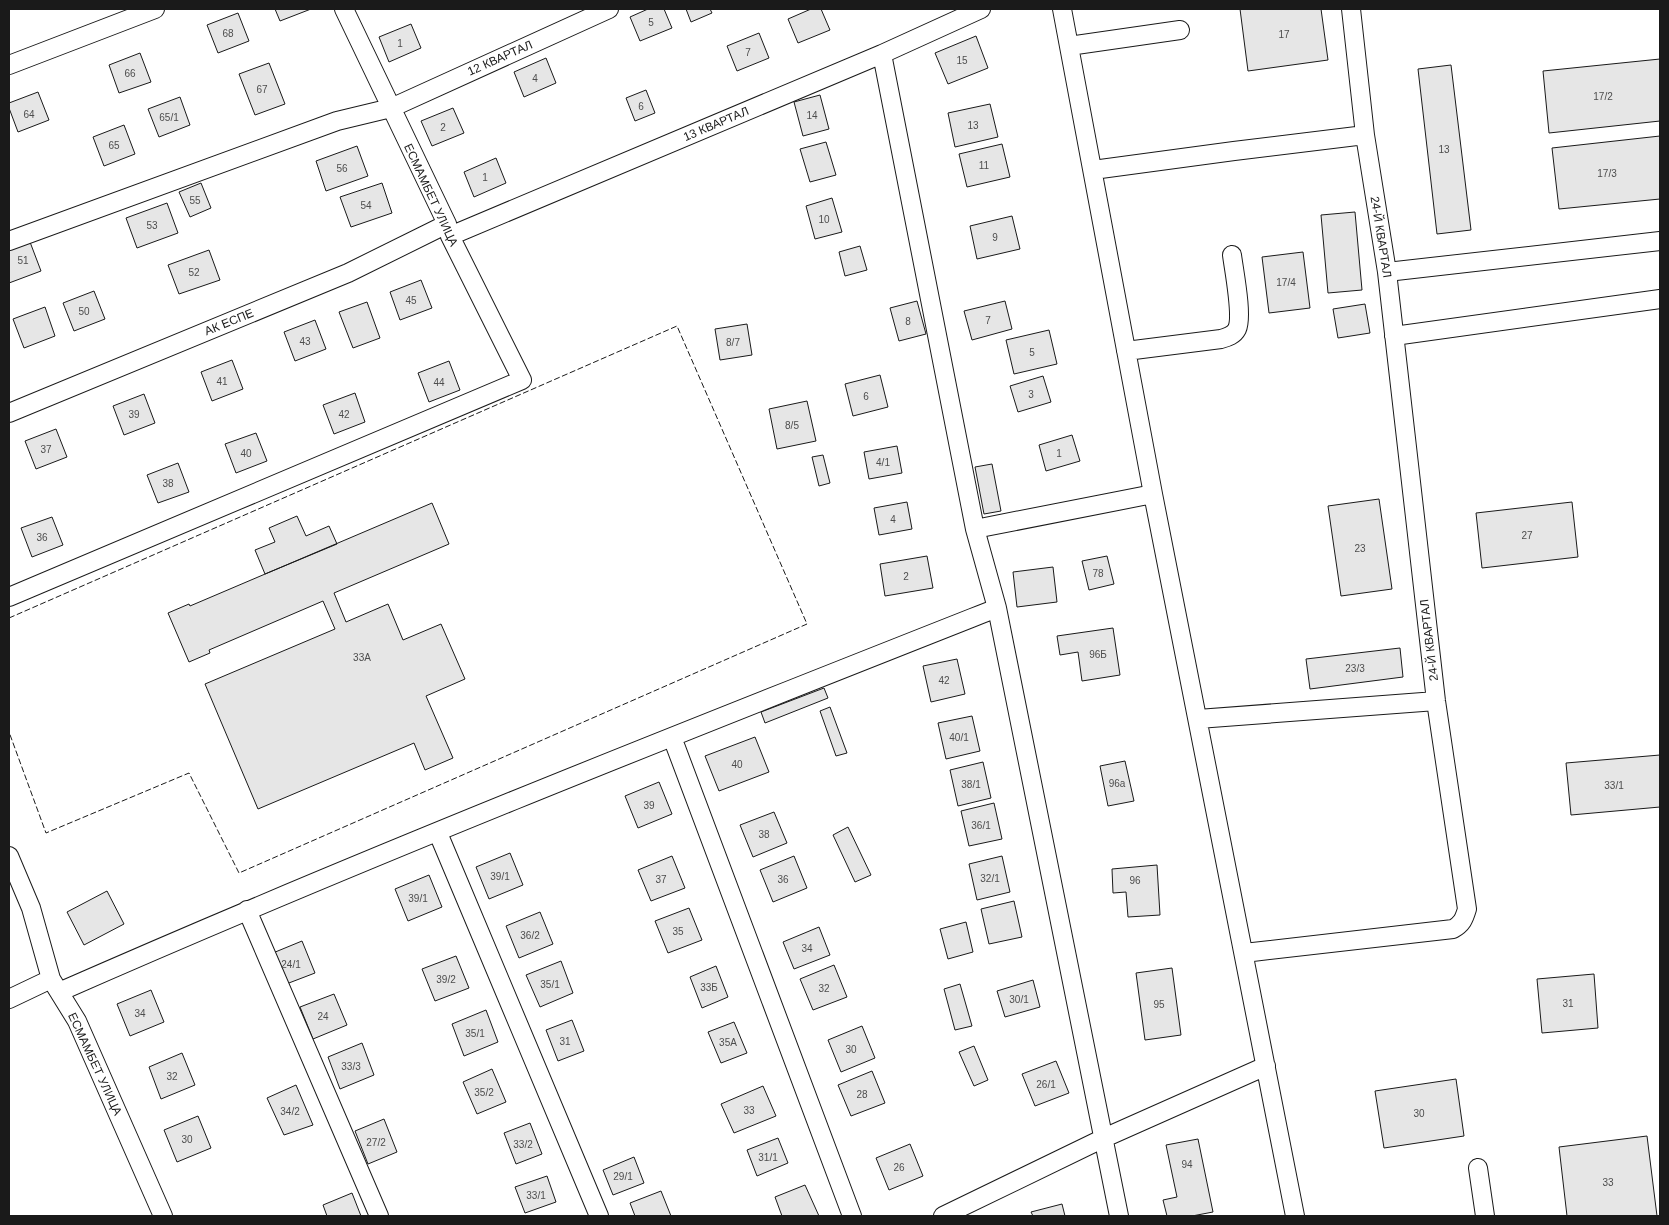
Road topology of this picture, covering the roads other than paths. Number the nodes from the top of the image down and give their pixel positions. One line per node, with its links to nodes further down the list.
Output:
1 (155, 9): 10 (street)
2 (344, 9): 11 (street, ЕСМАМБЕТ УЛИЦА)
3 (609, 9): 11 (street, 12 КВАРТАЛ)
4 (981, 9): 9 (street, 13 КВАРТАЛ)
5 (1062, 9): 8 (street)
6 (1351, 9): 12 (street, 24-Й КВАРТАЛ)
7 (1180, 30): 8 (street)
8 (1069, 46): 13 (street)
9 (882, 54): 14 (street, 13 КВАРТАЛ); 24 (street)
10 (9, 64)
11 (391, 108): 14 (street, ЕСМАМБЕТ УЛИЦА); 15 (street)
12 (1365, 135): 13 (street); 18 (street, 24-Й КВАРТАЛ)
13 (1093, 170): 21 (street)
14 (448, 230): 22 (street, АК ЕСПЕ); 25 (street, ЕСМАМБЕТ УЛИЦА)
15 (9, 240)
16 (1660, 241): 18 (street)
17 (1232, 255): 21 (street)
18 (1387, 272): 20 (street, 24-Й КВАРТАЛ)
19 (1660, 299): 20 (street)
20 (1394, 336): 27 (street, 24-Й КВАРТАЛ)
21 (1126, 350): 23 (street)
22 (9, 412)
23 (1153, 494): 24 (street); 28 (street)
24 (975, 529): 26 (street)
25 (9, 597)
26 (997, 608): 29 (street); 37 (street)
27 (1436, 701): 28 (street); 33 (street, 24-Й КВАРТАЛ)
28 (1198, 719): 33 (street)
29 (672, 737): 30 (street); 42 (street)
30 (438, 833): 32 (street); 41 (street)
31 (9, 856): 34 (street, ЕСМАМБЕТ УЛИЦА)
32 (247, 910): 34 (street); 40 (street)
33 (1244, 953): 36 (street)
34 (55, 985): 35 (street); 39 (street, ЕСМАМБЕТ УЛИЦА)
35 (9, 999)
36 (1266, 1066): 37 (street); 45 (street)
37 (1104, 1138): 43 (street); 44 (street)
38 (1478, 1168): 46 (street)
39 (163, 1216)
40 (380, 1216)
41 (599, 1216)
42 (852, 1216)
43 (943, 1216)
44 (1119, 1216)
45 (1295, 1216)
46 (1485, 1216)

